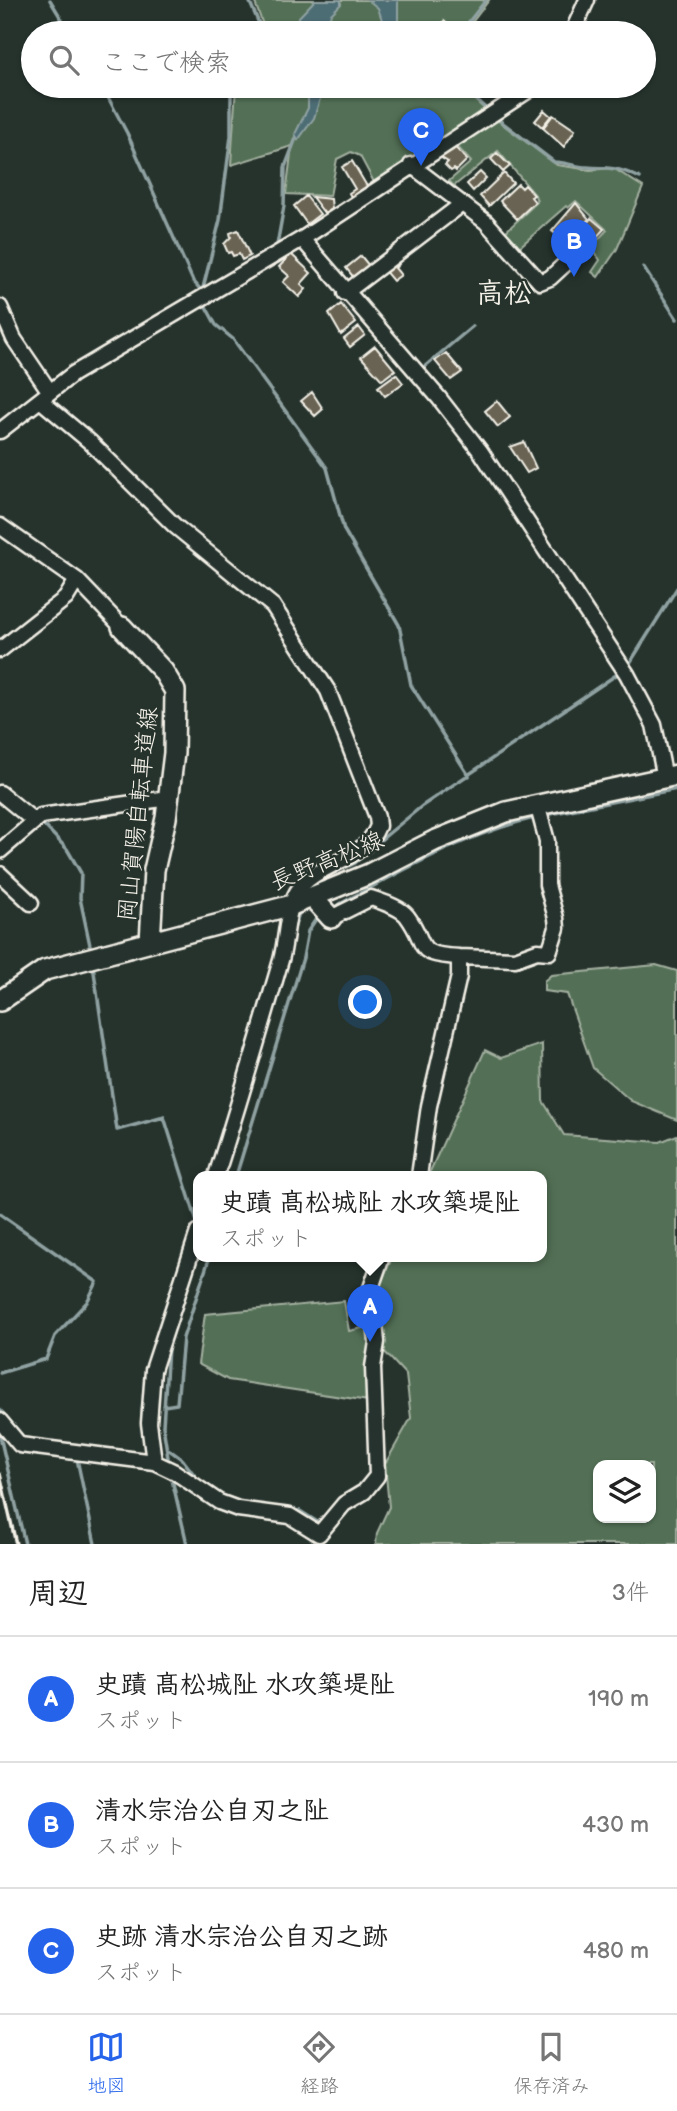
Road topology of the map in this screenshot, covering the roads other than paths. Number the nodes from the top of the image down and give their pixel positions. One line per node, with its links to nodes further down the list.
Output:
1 (587, 0): 2 (street)
2 (577, 21)
3 (516, 98): 4 (street)
4 (411, 165): 5 (street); 6 (street)
5 (462, 204): 7 (street); 8 (street)
6 (302, 239): 8 (street); 10 (street)
7 (576, 253)
8 (345, 293): 16 (street)
9 (0, 307): 10 (street)
10 (44, 399): 11 (street); 24 (street)
11 (0, 431)
12 (0, 526): 13 (street)
13 (77, 580): 14 (street); 15 (street)
14 (122, 627): 18 (main road, 岡山賀陽自転車道線)
15 (0, 650)
16 (671, 777): 19 (main road, 長野高松線)
17 (0, 793): 20 (street)
18 (169, 798): 20 (street); 26 (main road, 岡山賀陽自転車道線)
19 (539, 811): 25 (main road, 長野高松線); 27 (street)
20 (35, 819): 21 (street)
21 (0, 851)
22 (0, 874): 23 (street)
23 (31, 903)
24 (292, 905): 25 (main road, 長野高松線); 26 (main road, 長野高松線); 29 (street)
25 (324, 909): 27 (street)
26 (150, 942): 28 (main road, 長野高松線)
27 (459, 957): 30 (street)
28 (0, 1001)
29 (218, 1171)
30 (420, 1171)
31 (193, 1247): 34 (street)
32 (380, 1262): 35 (street)
33 (0, 1421): 34 (street)
34 (164, 1466): 35 (street)
35 (319, 1534): 36 (street)
36 (331, 1544)

